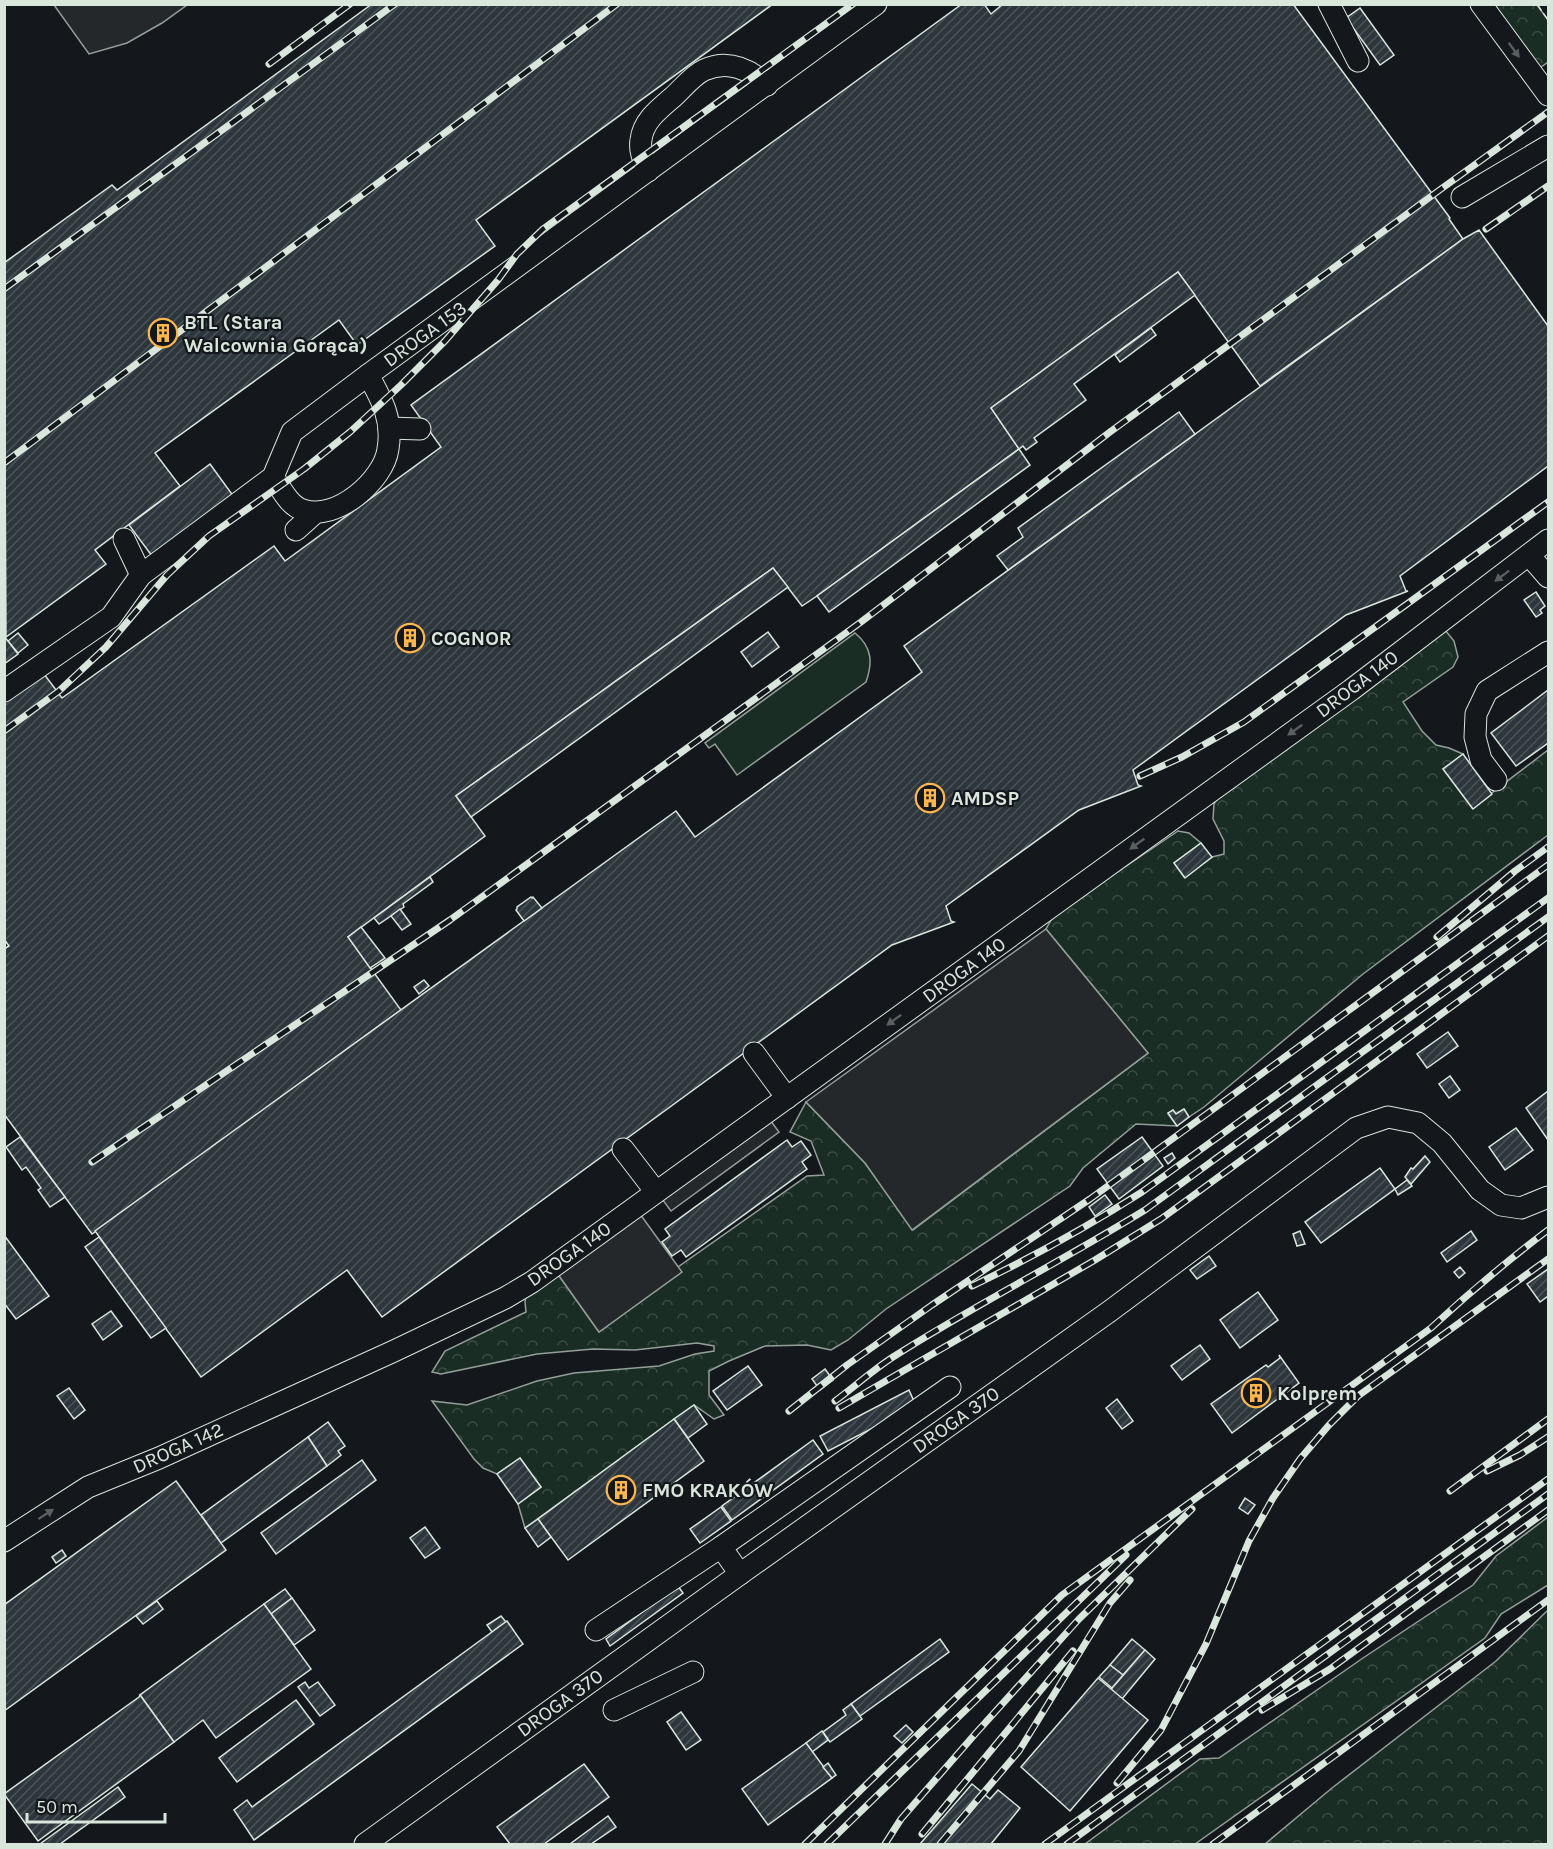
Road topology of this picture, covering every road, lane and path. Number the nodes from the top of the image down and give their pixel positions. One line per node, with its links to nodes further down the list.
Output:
1 (876, 4): 6 (lane, DROGA 153)
2 (1329, 4): 4 (lane)
3 (1481, 4): 5 (lane, one-way to 5)
4 (1358, 61)
5 (1545, 84)
6 (767, 85): 8 (lane, DROGA 153); 8 (lane)
7 (1548, 146): 9 (lane)
8 (648, 171): 10 (lane, DROGA 153)
9 (1462, 196)
10 (368, 375): 11 (lane); 13 (lane, DROGA 153)
11 (389, 428): 12 (lane); 14 (lane)
12 (420, 429)
13 (273, 477): 14 (lane); 19 (lane)
14 (315, 513): 15 (lane)
15 (296, 530)
16 (124, 539): 19 (lane)
17 (1548, 540): 18 (lane, DROGA 140)
18 (1530, 555): 20 (lane); 25 (lane, DROGA 140, one-way to 25)
19 (141, 575): 22 (lane)
20 (1548, 577)
21 (1548, 651): 23 (lane)
22 (4, 691)
23 (1496, 780)
24 (754, 1053): 25 (lane)
25 (787, 1098): 27 (lane, DROGA 140)
26 (623, 1149): 27 (lane)
27 (656, 1192): 29 (lane, DROGA 140)
28 (1548, 1197): 33 (lane, DROGA 370)
29 (358, 1366): 31 (lane, DROGA 142, one-way to 29)
30 (950, 1387): 32 (lane)
31 (4, 1541)
32 (721, 1547): 33 (lane); 34 (lane)
33 (740, 1574): 37 (lane, DROGA 370)
34 (596, 1630)
35 (693, 1672): 36 (lane)
36 (614, 1710)
37 (365, 1845)

